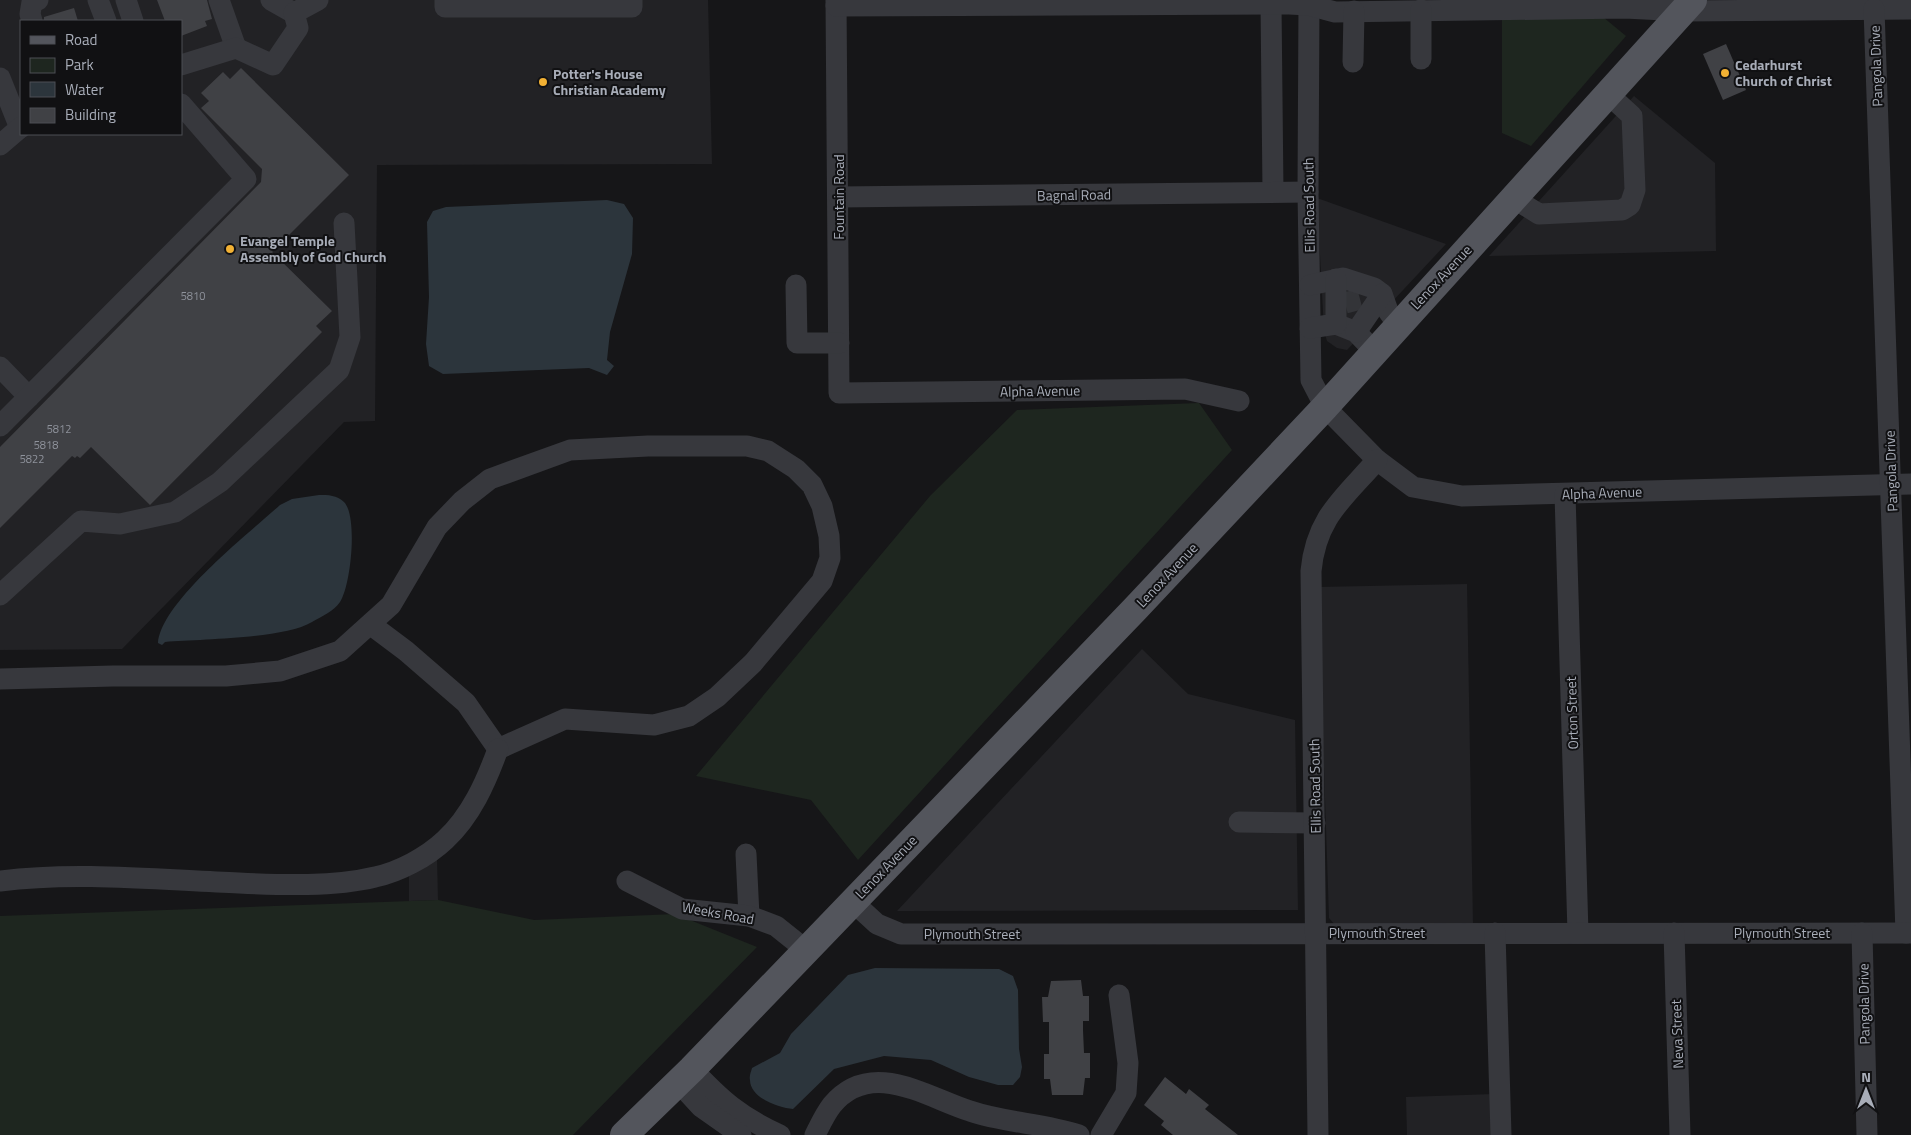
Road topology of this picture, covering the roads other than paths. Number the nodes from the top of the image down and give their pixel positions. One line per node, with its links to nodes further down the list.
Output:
1 (16, 0): 21 (street)
2 (38, 0): 22 (street)
3 (98, 0): 23 (street)
4 (126, 0): 24 (street)
5 (219, 0): 25 (street)
6 (271, 0): 20 (street)
7 (318, 0): 20 (street)
8 (445, 0): 9 (street)
9 (632, 0)
10 (984, 2): 12 (street); 13 (street)
11 (1309, 2): 13 (street); 19 (street); 35 (street, Ellis Road South)
12 (836, 3): 36 (street, Fountain Road)
13 (1271, 4): 34 (street)
14 (1492, 5): 15 (street); 18 (street)
15 (1688, 5): 16 (street); 30 (main road, Lenox Avenue)
16 (1874, 9): 17 (street); 54 (street, Pangola Drive)
17 (1911, 9)
18 (1422, 10): 19 (street); 26 (street)
19 (1354, 11): 27 (street)
20 (294, 13): 25 (street)
21 (24, 20)
22 (32, 20)
23 (106, 20)
24 (133, 20)
25 (236, 48): 28 (street)
26 (1422, 59)
27 (1353, 62)
28 (182, 65)
29 (1, 83): 32 (street)
30 (1608, 94): 37 (main road, Lenox Avenue); 37 (street)
31 (182, 105): 49 (street)
32 (20, 128): 33 (street)
33 (0, 145)
34 (1273, 192): 35 (street, Bagnal Road); 36 (street, Bagnal Road)
35 (1308, 192): 41 (street, Ellis Road South)
36 (839, 197): 46 (street, Fountain Road)
37 (1513, 198): 43 (main road, Lenox Avenue)
38 (344, 224): 56 (street)
39 (1336, 279): 41 (street); 42 (street); 42 (street)
40 (796, 285): 46 (street)
41 (1310, 285): 44 (street, Ellis Road South)
42 (1356, 304): 43 (street); 44 (street); 45 (street); 45 (street)
43 (1398, 325): 45 (main road, Lenox Avenue)
44 (1310, 328): 51 (street, Ellis Road South)
45 (1365, 341): 51 (main road, Lenox Avenue)
46 (840, 343): 48 (street, Fountain Road)
47 (0, 367): 49 (street)
48 (840, 393): 50 (street, Alpha Avenue)
49 (29, 396): 52 (street)
50 (1239, 401)
51 (1324, 407): 53 (street, Alpha Avenue); 65 (main road, Lenox Avenue)
52 (0, 426)
53 (1377, 460): 55 (street, Alpha Avenue); 61 (street, Ellis Road South)
54 (1901, 484): 55 (street, Alpha Avenue); 72 (street, Pangola Drive)
55 (1565, 494): 69 (street, Orton Street)
56 (0, 595)
57 (370, 624): 58 (street); 59 (street); 59 (street)
58 (0, 679)
59 (498, 749): 63 (street)
60 (1239, 822): 61 (street)
61 (1315, 823): 67 (street, Ellis Road South)
62 (746, 854): 66 (street)
63 (0, 881)
64 (627, 881): 66 (street, Weeks Road)
65 (852, 902): 67 (street, Plymouth Street); 73 (main road, Lenox Avenue)
66 (750, 916): 73 (street, Weeks Road)
67 (1317, 933): 68 (street, Plymouth Street); 82 (street, Ellis Road South)
68 (1495, 933): 69 (street, Plymouth Street); 83 (street)
69 (1578, 933): 70 (street, Plymouth Street)
70 (1674, 933): 71 (street, Plymouth Street); 84 (street, Neva Street)
71 (1862, 933): 72 (street, Plymouth Street); 85 (street, Pangola Drive)
72 (1909, 933)
73 (806, 950): 75 (main road, Lenox Avenue)
74 (1119, 995): 81 (street)
75 (685, 1076): 77 (main road, Lenox Avenue); 78 (street); 79 (street)
76 (822, 1132): 80 (street)
77 (624, 1135)
78 (741, 1135)
79 (780, 1135)
80 (1079, 1135)
81 (1101, 1135)
82 (1318, 1135)
83 (1501, 1135)
84 (1680, 1135)
85 (1867, 1135)

